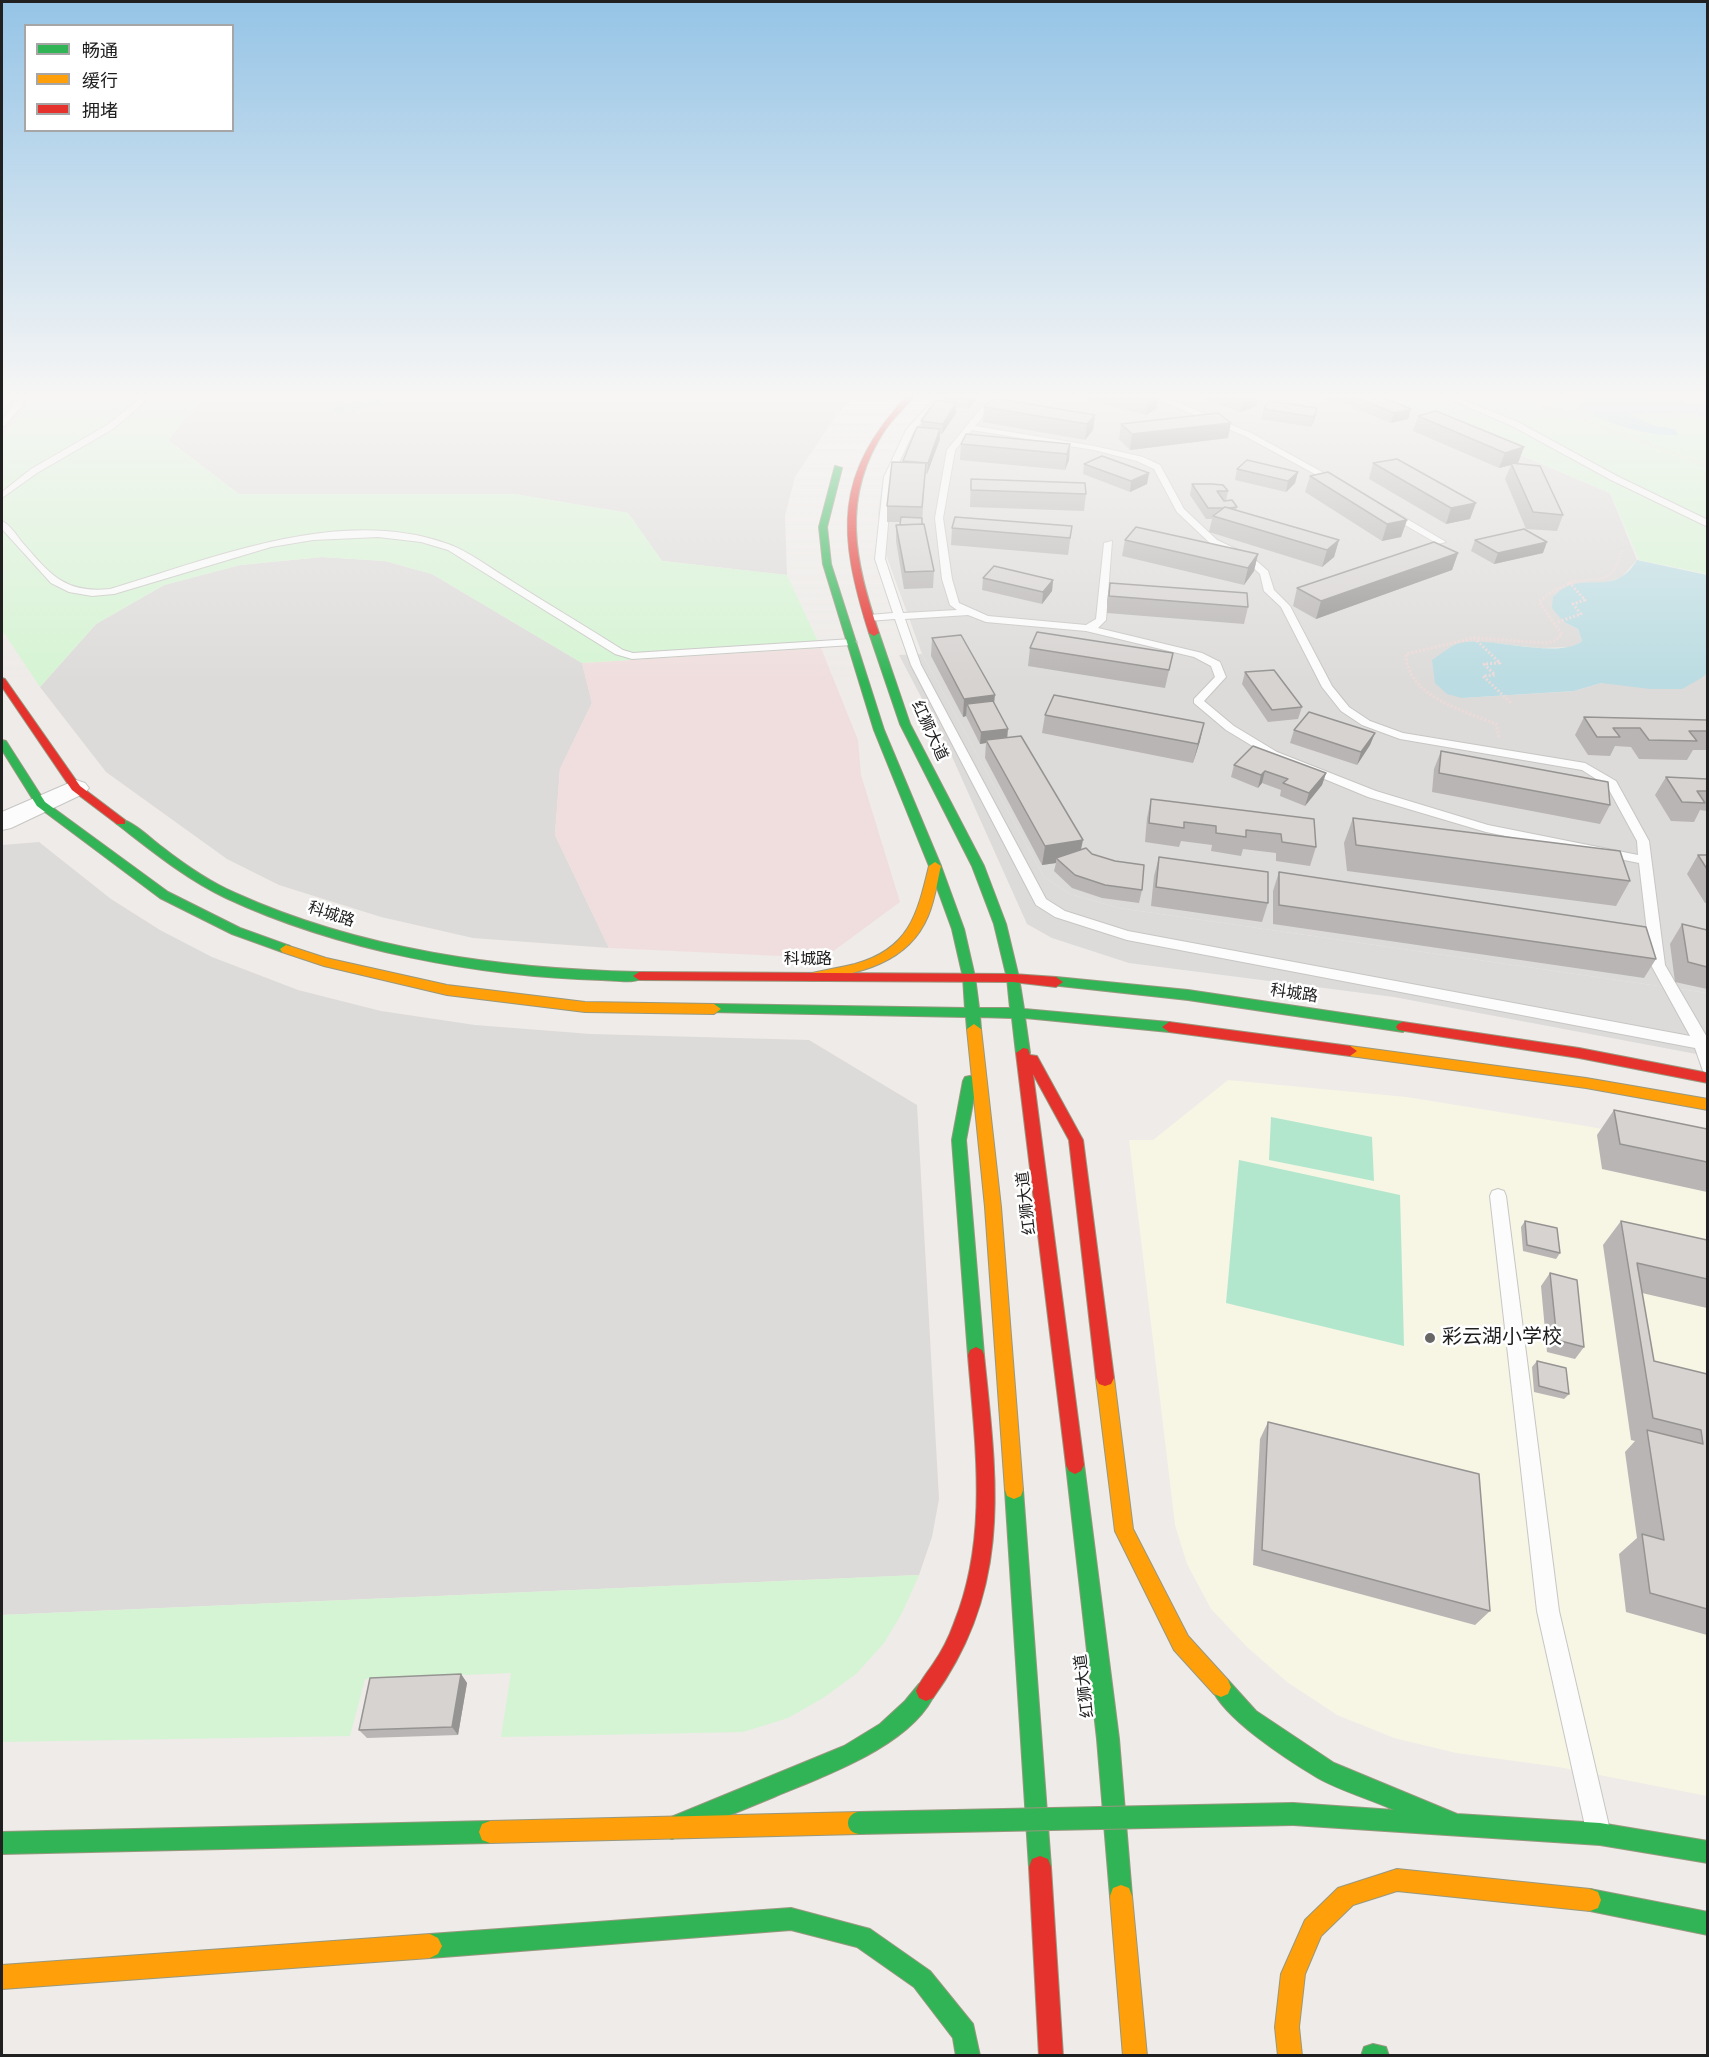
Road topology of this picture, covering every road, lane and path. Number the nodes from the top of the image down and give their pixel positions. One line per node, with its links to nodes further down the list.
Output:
1 (831, 491): 20 (main road, 红狮大道)
2 (853, 491): 16 (main road, 红狮大道)
3 (887, 491): 15 (lane)
4 (944, 491): 14 (lane)
5 (1169, 491): 24 (lane)
6 (1640, 491): 9 (lane)
7 (1382, 508): 10 (lane)
8 (2, 524): 20 (lane)
9 (1707, 524)
10 (1441, 542)
11 (1110, 543): 18 (lane)
12 (1623, 549): 13 (path)
13 (1569, 582): 17 (path); 17 (path)
14 (967, 612): 15 (lane); 18 (lane)
15 (899, 616): 16 (lane); 36 (lane)
16 (869, 618): 32 (main road, 红狮大道)
17 (1558, 622): 19 (path)
18 (1086, 628): 28 (lane)
19 (1474, 638): 22 (path); 24 (path)
20 (852, 642): 29 (main road, 红狮大道)
21 (2, 681): 25 (main road, 科城路)
22 (1510, 703)
23 (2, 743): 26 (main road)
24 (1503, 753): 28 (lane)
25 (76, 788): 26 (street); 30 (main road, 科城路)
26 (41, 804): 27 (street); 33 (main road)
27 (2, 822)
28 (1645, 860): 36 (lane)
29 (935, 866): 30 (main road); 31 (main road, 红狮大道)
30 (813, 977): 31 (main road, 科城路)
31 (969, 977): 32 (main road, 科城路); 33 (main road, 红狮大道)
32 (1013, 978): 34 (main road, 红狮大道); 39 (main road, 科城路)
33 (973, 1012): 34 (main road); 37 (main road, 红狮大道)
34 (1018, 1013): 35 (main road, 红狮大道); 40 (main road)
35 (1022, 1041): 42 (main road); 51 (main road, 红狮大道)
36 (1705, 1045): 38 (lane)
37 (977, 1046): 43 (main road); 50 (main road, 红狮大道)
38 (1707, 1067)
39 (1707, 1078)
40 (1707, 1105)
41 (1498, 1196): 44 (lane)
42 (1454, 1823): 43 (main road, bridge); 44 (main road)
43 (672, 1828): 45 (main road)
44 (1599, 1834): 46 (main road)
45 (2, 1843)
46 (1707, 1852)
47 (1707, 1924): 52 (main road)
48 (2, 1977): 49 (main road)
49 (968, 2055)
50 (1051, 2055)
51 (1135, 2055)
52 (1290, 2055)

